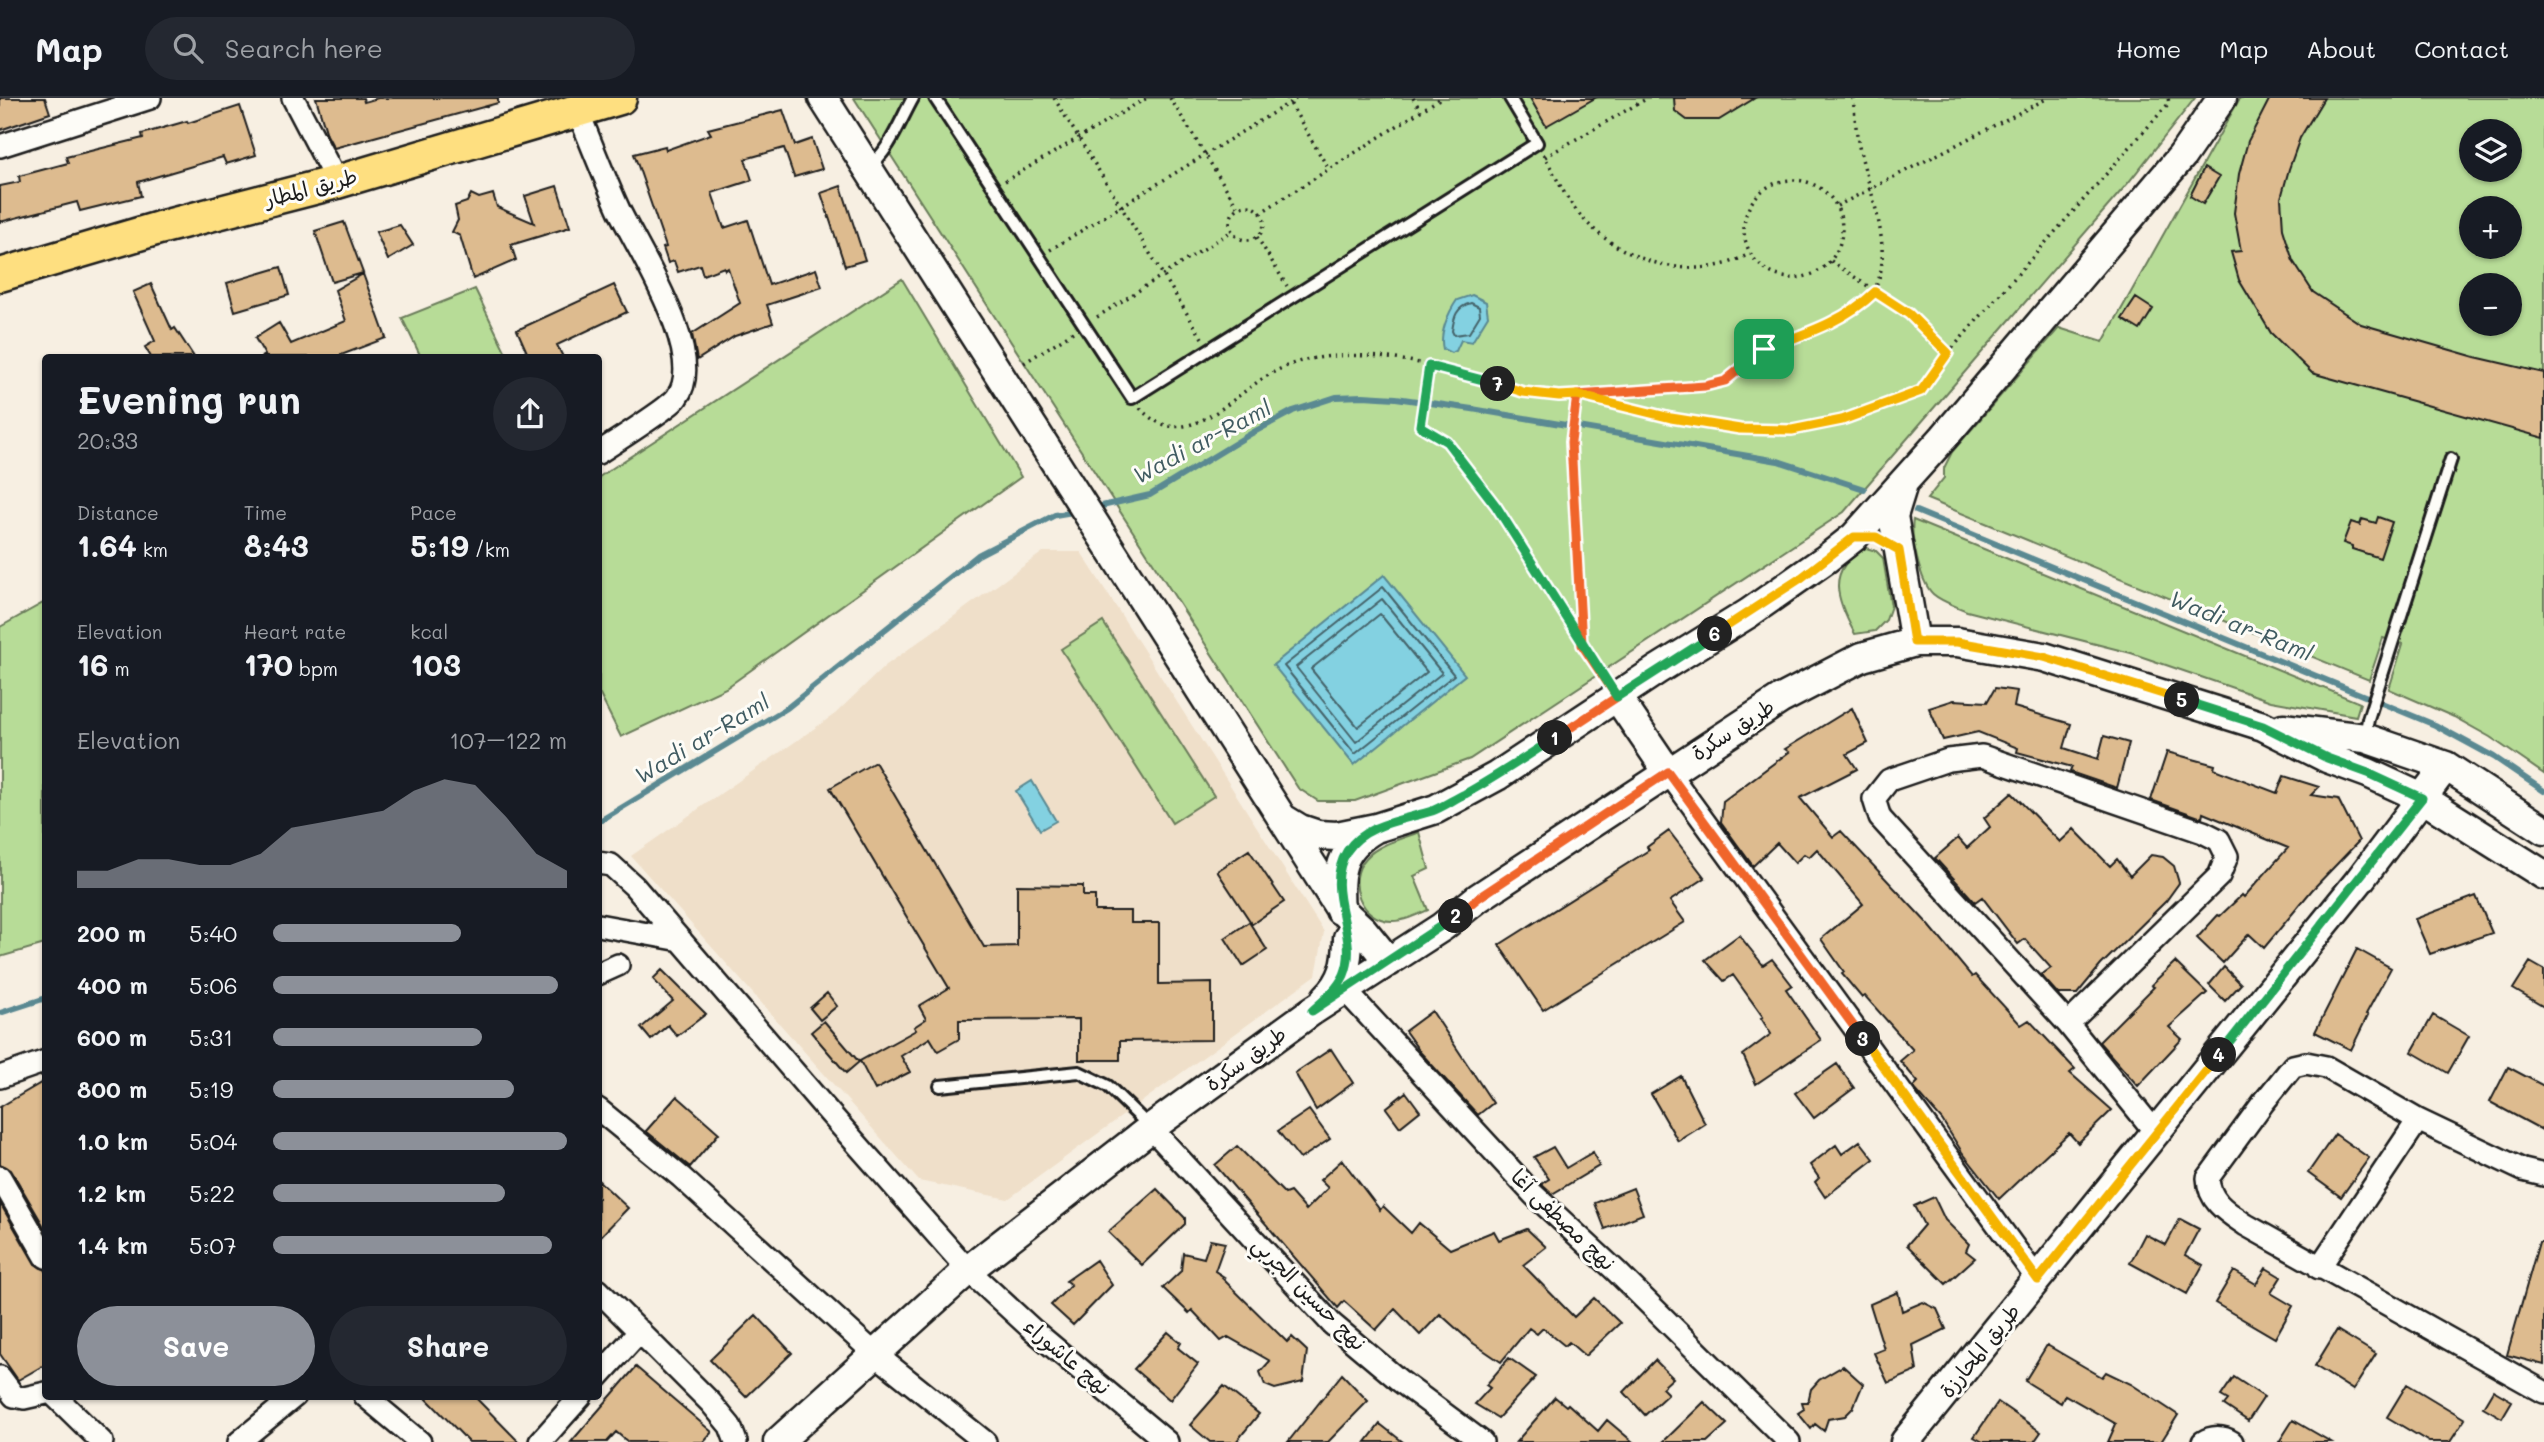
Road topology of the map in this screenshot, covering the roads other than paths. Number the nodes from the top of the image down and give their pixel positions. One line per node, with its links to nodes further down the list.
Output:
1 (150, 98): 10 (street)
2 (293, 98): 12 (street)
3 (620, 98): 9 (main road, طريق المطار)
4 (823, 98): 11 (main road)
5 (913, 98): 11 (lane)
6 (935, 98): 7 (lane)
7 (1510, 98)
8 (2220, 101): 17 (main road)
9 (567, 104): 12 (main road, طريق المطار); 15 (street)
10 (0, 146)
11 (868, 168): 27 (main road)
12 (332, 173): 13 (main road, طريق المطار); 14 (main road, طريق المطار)
13 (0, 254)
14 (0, 275)
15 (602, 451)
16 (2451, 459): 23 (lane)
17 (1903, 484): 18 (main road); 19 (main road)
18 (1854, 537): 19 (main road); 21 (main road)
19 (1899, 550): 20 (main road)
20 (1914, 642): 22 (main road, طريق سكرة); 25 (main road, طريق سكرة)
21 (1617, 697): 25 (main road); 28 (main road)
22 (2263, 726): 23 (main road); 26 (main road)
23 (2366, 729): 24 (main road)
24 (2446, 766): 26 (main road, طريق المحارزة); 29 (main road)
25 (1668, 772): 34 (main road, طريق سكرة); 55 (street)
26 (2422, 798): 31 (main road); 49 (main road, طريق المحارزة)
27 (1282, 818): 28 (main road); 32 (main road)
28 (1376, 828): 32 (main road)
29 (2544, 830)
30 (602, 864): 36 (street, نهج عاشوراء)
31 (2544, 875)
32 (1340, 909): 35 (main road)
33 (602, 926): 36 (street)
34 (1442, 927): 35 (main road); 38 (main road, طريق سكرة)
35 (1356, 934): 38 (main road); 41 (main road)
36 (681, 940): 54 (street, نهج عاشوراء)
37 (618, 965): 39 (street)
38 (1379, 968): 40 (main road, طريق سكرة)
39 (602, 972)
40 (1345, 990): 41 (main road, طريق سكرة); 76 (street, نهج مصطفى آغا)
41 (1312, 1011): 48 (main road, طريق سكرة)
42 (2068, 1024): 42 (street); 49 (street)
43 (42, 1062): 44 (street)
44 (0, 1077)
45 (940, 1086): 48 (lane)
46 (602, 1112): 58 (street)
47 (2418, 1120): 50 (street); 53 (street); 53 (street)
48 (1151, 1128): 54 (main road, طريق سكرة); 75 (street, نهج حسين الجربي)
49 (2156, 1133): 55 (main road, طريق المحارزة)
50 (2544, 1175)
51 (0, 1177): 52 (street)
52 (42, 1250)
53 (2319, 1268): 61 (street)
54 (968, 1270): 58 (main road, طريق سكرة); 74 (street, نهج عاشوراء)
55 (2038, 1280): 77 (main road, طريق المحارزة)
56 (602, 1294): 57 (street)
57 (640, 1331): 59 (street); 71 (street)
58 (875, 1354): 72 (main road, طريق سكرة); 73 (street)
59 (602, 1373)
60 (0, 1377): 62 (street)
61 (2544, 1392)
62 (42, 1393)
63 (59, 1400): 67 (street)
64 (290, 1400): 68 (street)
65 (577, 1400): 70 (street)
66 (379, 1401): 69 (street)
67 (102, 1442)
68 (239, 1442)
69 (421, 1442)
70 (540, 1442)
71 (736, 1442)
72 (778, 1442)
73 (985, 1442)
74 (1167, 1442)
75 (1482, 1442)
76 (1789, 1442)
77 (1905, 1442)
78 (2203, 1442): 79 (street)
79 (2232, 1442)

